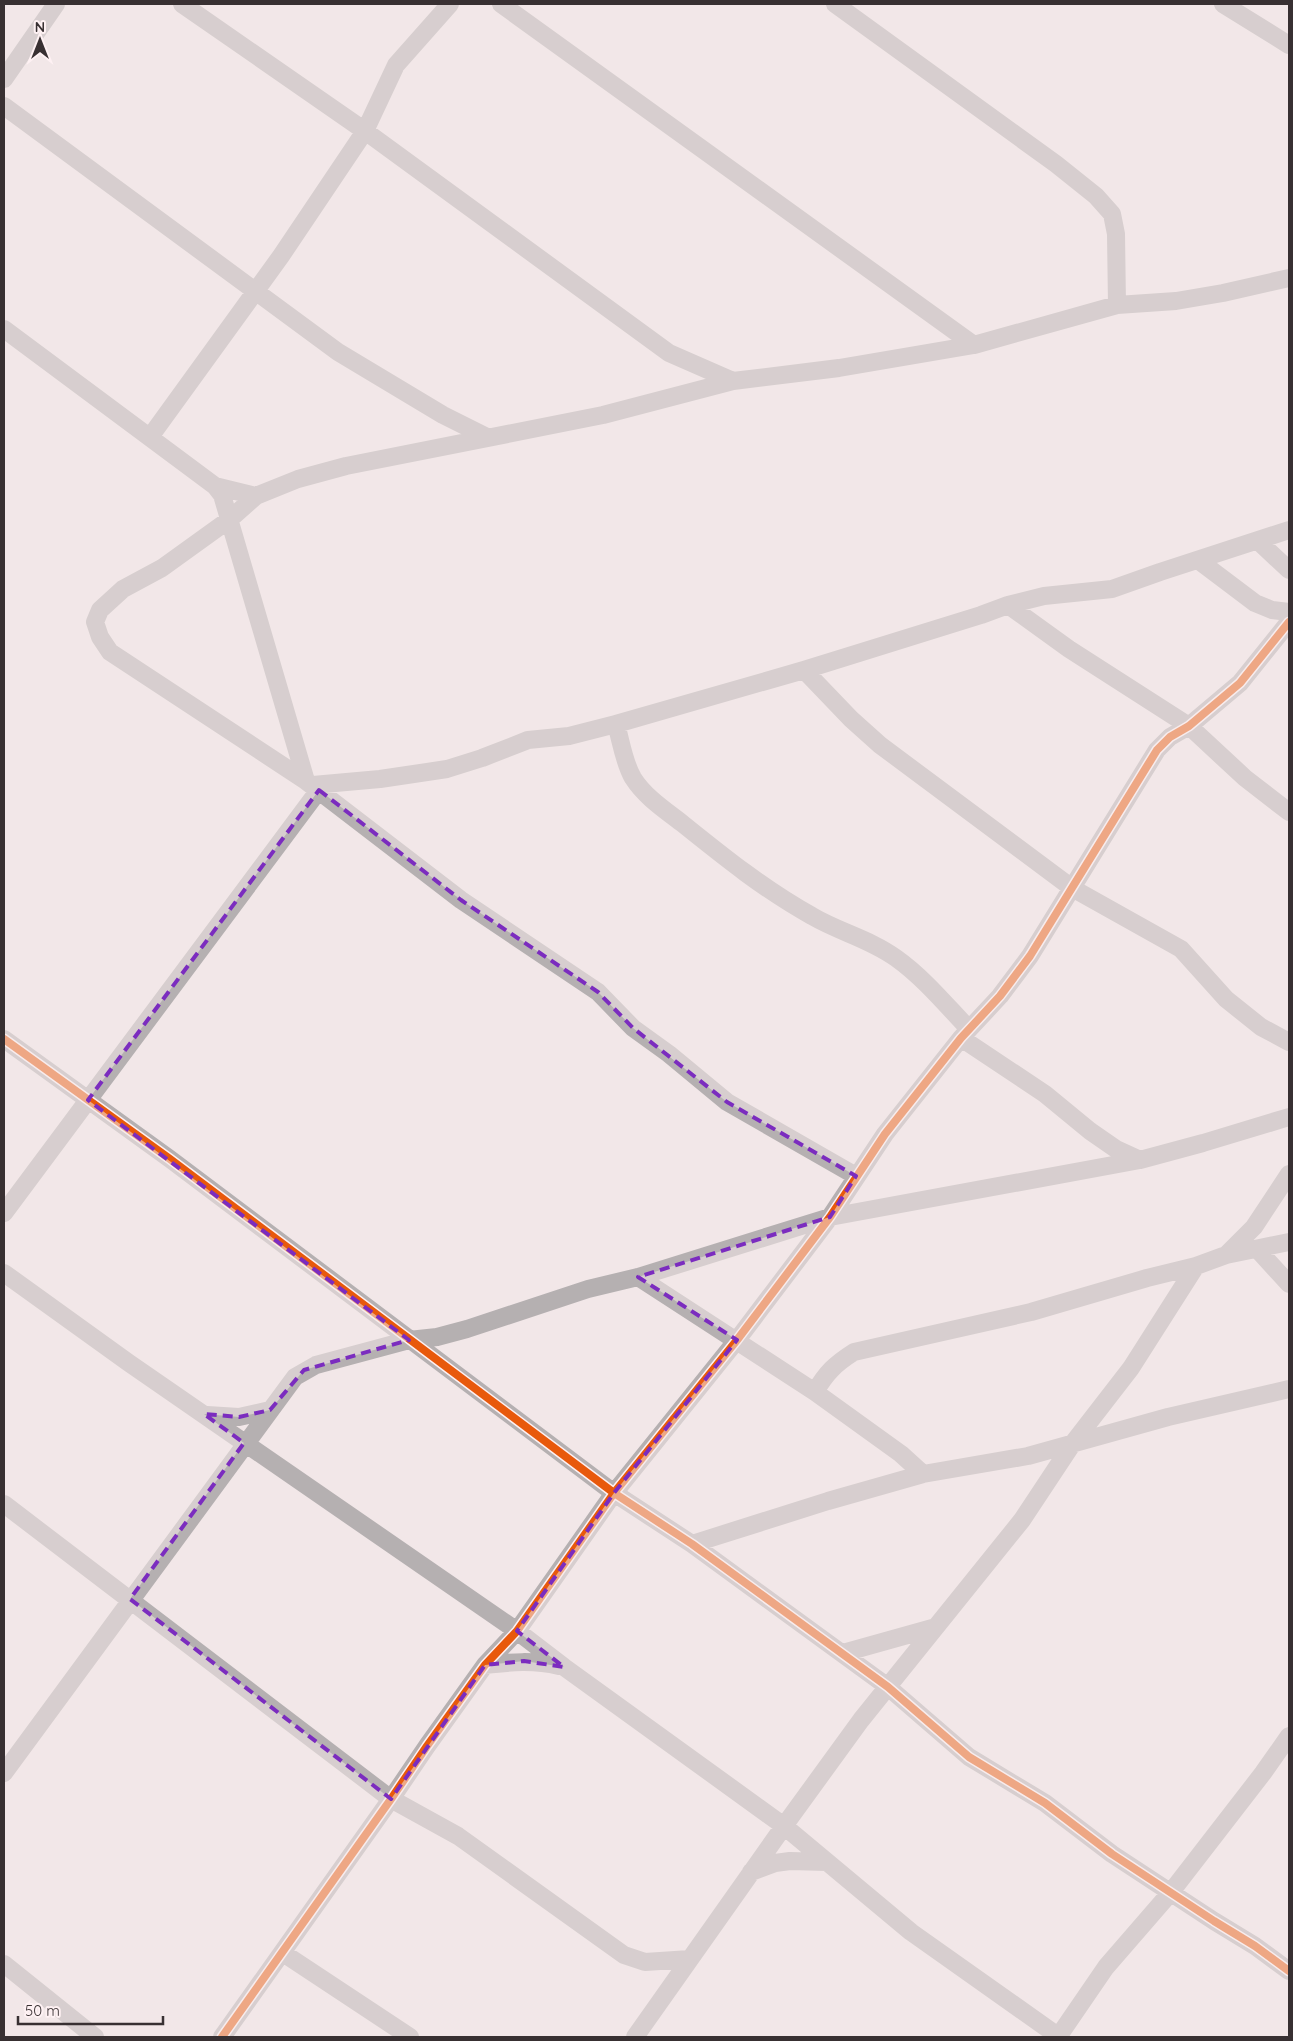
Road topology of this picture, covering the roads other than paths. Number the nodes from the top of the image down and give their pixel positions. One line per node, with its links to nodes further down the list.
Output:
1 (56, 4): 8 (street)
2 (182, 4): 10 (street)
3 (450, 4): 10 (street)
4 (501, 4): 15 (street)
5 (835, 4): 13 (street)
6 (1223, 4): 7 (street)
7 (1289, 45)
8 (4, 79)
9 (4, 106): 12 (street)
10 (365, 131): 12 (street); 16 (street)
11 (1289, 278): 13 (street)
12 (255, 292): 17 (street); 18 (street)
13 (1117, 305): 15 (street)
14 (4, 329): 17 (street)
15 (974, 345): 16 (street)
16 (733, 381): 18 (street)
17 (150, 437): 19 (street)
18 (487, 437): 20 (street)
19 (215, 486): 20 (street); 21 (street)
20 (256, 496): 21 (street)
21 (230, 519): 32 (street); 32 (street)
22 (1289, 530): 23 (street)
23 (1258, 541): 24 (street); 25 (street)
24 (1198, 560): 26 (street); 27 (street)
25 (1289, 570)
26 (1008, 604): 29 (street); 31 (street)
27 (1289, 612)
28 (1289, 622): 31 (street)
29 (804, 670): 30 (street); 34 (street)
30 (616, 724): 32 (street); 35 (street)
31 (1189, 726): 33 (street); 34 (street)
32 (313, 785): 38 (street); 42 (street)
33 (1289, 812)
34 (1072, 888): 35 (street); 37 (street)
35 (965, 1033): 40 (street); 42 (street)
36 (4, 1039): 38 (street)
37 (1289, 1042)
38 (88, 1100): 43 (street); 52 (street)
39 (1289, 1117): 40 (street)
40 (1140, 1160): 44 (street)
41 (1289, 1174): 47 (street)
42 (856, 1176): 44 (street)
43 (4, 1213)
44 (830, 1217): 50 (street); 53 (street)
45 (1289, 1242): 46 (street)
46 (1257, 1249): 47 (street); 51 (street)
47 (1226, 1255): 48 (street)
48 (1196, 1266): 55 (street); 59 (street)
49 (4, 1273): 57 (street)
50 (638, 1277): 52 (street); 53 (street)
51 (1289, 1284)
52 (409, 1340): 56 (street); 61 (street)
53 (737, 1340): 55 (street); 61 (street)
54 (1289, 1388): 59 (street)
55 (816, 1392): 60 (street)
56 (270, 1410): 57 (street); 58 (street)
57 (204, 1414): 58 (street)
58 (244, 1443): 64 (street); 66 (street)
59 (1073, 1444): 60 (street); 65 (street)
60 (923, 1474): 63 (street)
61 (614, 1493): 63 (street); 66 (street)
62 (4, 1504): 64 (street)
63 (692, 1544): 67 (street)
64 (130, 1599): 72 (street); 73 (street)
65 (936, 1627): 67 (street); 70 (street)
66 (517, 1630): 68 (street); 69 (street)
67 (842, 1653): 70 (street)
68 (485, 1666): 69 (street); 73 (street)
69 (564, 1667): 74 (street)
70 (888, 1687): 74 (street); 77 (street)
71 (1289, 1736): 77 (street)
72 (4, 1773)
73 (391, 1799): 78 (street); 79 (street)
74 (784, 1826): 75 (street); 76 (street)
75 (827, 1862): 76 (street); 86 (street)
76 (751, 1872): 79 (street)
77 (1171, 1892): 81 (street); 86 (street)
78 (283, 1953): 83 (street); 84 (street)
79 (690, 1959): 85 (street)
80 (4, 1964): 82 (street)
81 (1289, 1971)
82 (95, 2037)
83 (222, 2037)
84 (410, 2037)
85 (635, 2037)
86 (1058, 2037)

